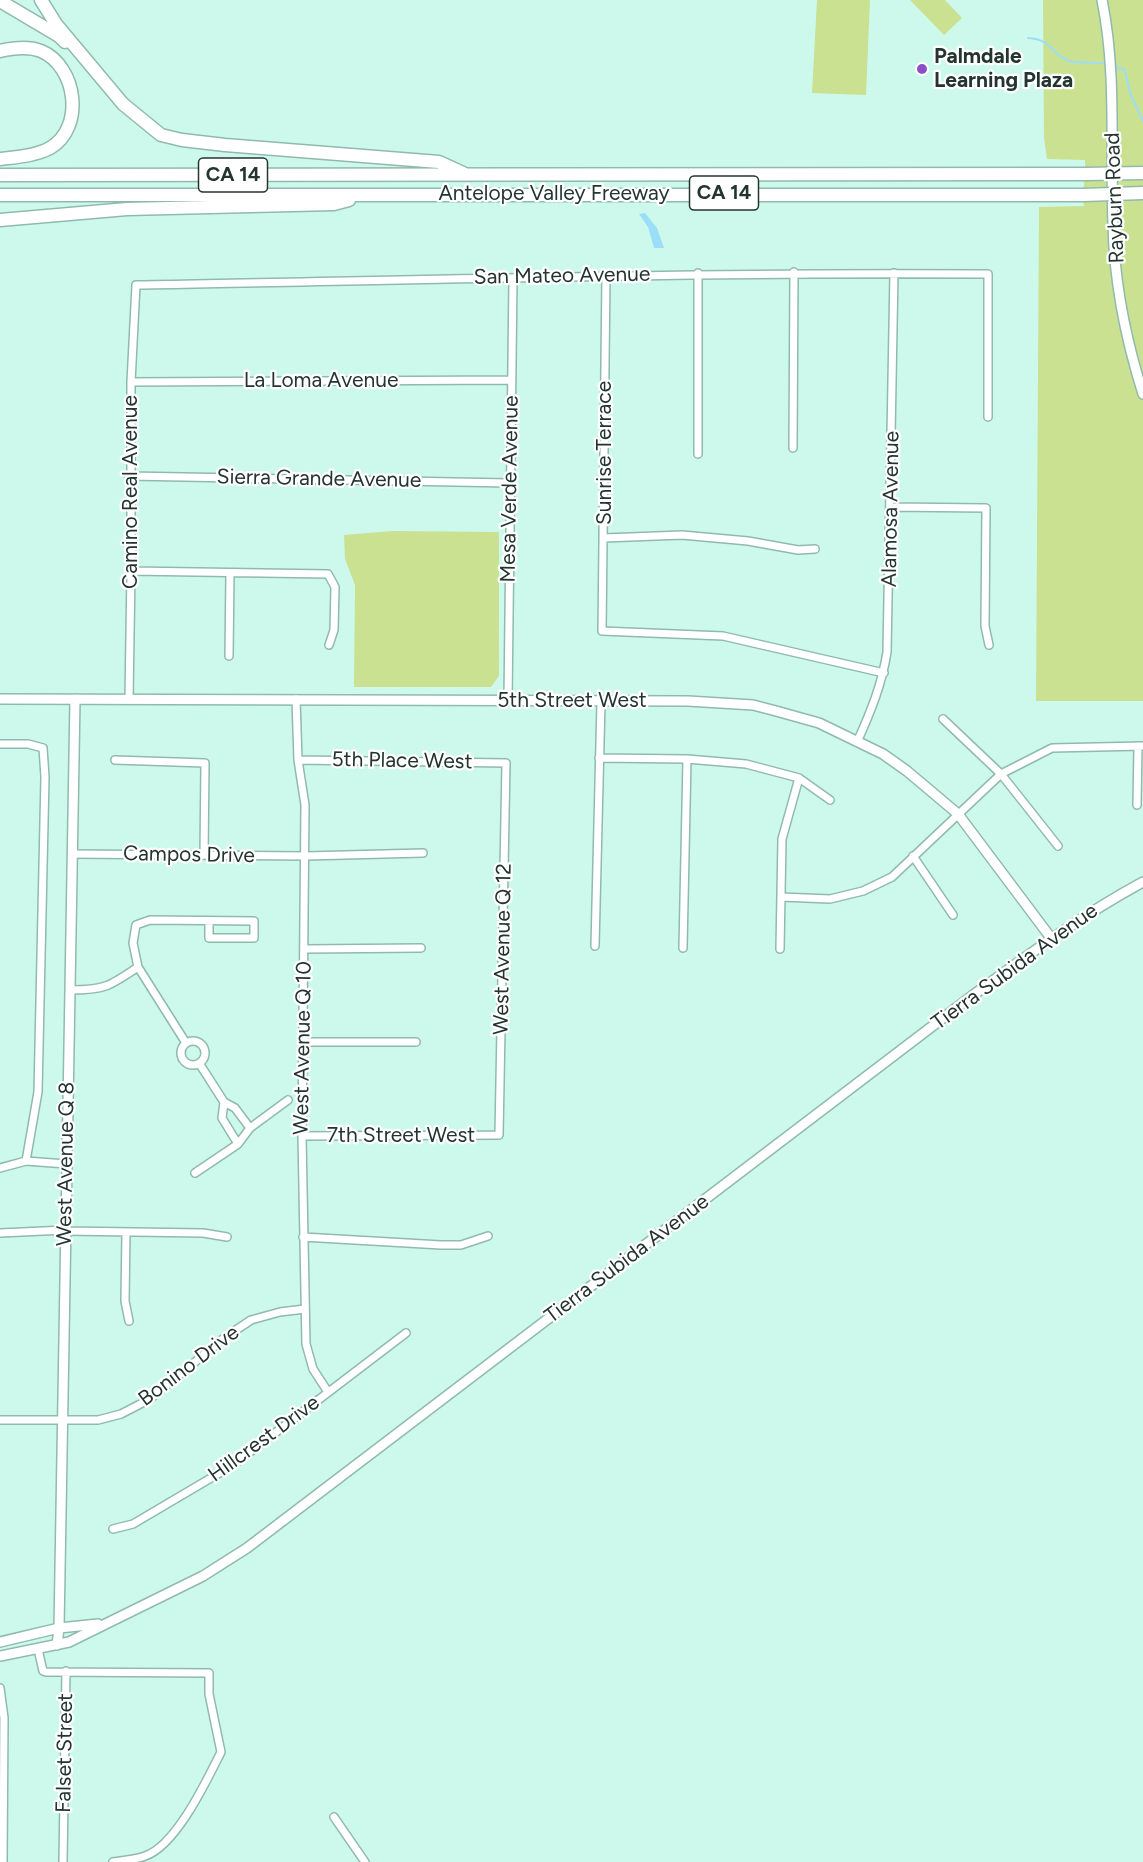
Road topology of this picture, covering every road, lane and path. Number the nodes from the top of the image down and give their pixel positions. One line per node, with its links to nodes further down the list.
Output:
1 (41, 0): 5 (highway)
2 (1102, 0): 22 (street, Rayburn Road)
3 (0, 1): 5 (highway)
4 (0, 51): 6 (highway)
5 (94, 70): 9 (highway)
6 (0, 159)
7 (1143, 173): 9 (highway, Antelope Valley Freeway / CA 14, bridge)
8 (0, 175): 9 (highway, Antelope Valley Freeway / CA 14)
9 (467, 175)
10 (1143, 193): 12 (highway, Antelope Valley Freeway / CA 14, bridge)
11 (0, 195): 12 (highway, Antelope Valley Freeway / CA 14)
12 (364, 196): 13 (highway)
13 (0, 220)
14 (794, 272): 15 (street, San Mateo Avenue); 16 (street, San Mateo Avenue); 24 (street)
15 (698, 273): 17 (street, San Mateo Avenue); 25 (street)
16 (894, 273): 23 (street, San Mateo Avenue); 28 (street, Alamosa Avenue)
17 (606, 275): 18 (street, San Mateo Avenue); 29 (street, Sunrise Terrace)
18 (513, 278): 19 (street, San Mateo Avenue); 20 (street, Mesa Verde Avenue)
19 (136, 285): 21 (street, Camino Real Avenue)
20 (511, 380): 21 (street, La Loma Avenue); 27 (street, Mesa Verde Avenue)
21 (130, 382): 26 (street, Camino Real Avenue)
22 (1143, 394)
23 (988, 417)
24 (793, 448)
25 (698, 454)
26 (129, 476): 27 (street, Sierra Grande Avenue); 31 (street, Camino Real Avenue)
27 (509, 483): 41 (street, Mesa Verde Avenue)
28 (891, 507): 34 (street); 36 (street, Alamosa Avenue)
29 (604, 538): 30 (street); 36 (street, Sunrise Terrace)
30 (815, 549)
31 (131, 571): 32 (street); 39 (street, Camino Real Avenue)
32 (230, 573): 33 (street); 35 (street)
33 (329, 645)
34 (989, 645)
35 (229, 656)
36 (884, 674): 44 (street, Alamosa Avenue)
37 (0, 699): 38 (street, 5th Street West)
38 (75, 699): 39 (street, 5th Street West); 59 (street, West Avenue Q 8)
39 (129, 699): 40 (street, 5th Street West)
40 (296, 699): 41 (street, 5th Street West); 50 (street, West Avenue Q 10)
41 (508, 701): 42 (street, 5th Street West)
42 (601, 702): 44 (street, 5th Street West); 47 (street)
43 (942, 719): 52 (street)
44 (858, 740): 56 (street, 5th Street West)
45 (0, 744): 85 (street)
46 (1141, 746): 52 (street); 55 (street)
47 (599, 758): 48 (street); 68 (street)
48 (687, 759): 53 (street); 70 (street)
49 (115, 760): 60 (street)
50 (298, 760): 51 (street, 5th Place West); 61 (street, West Avenue Q 10)
51 (507, 763): 83 (street, West Avenue Q 12)
52 (1001, 774): 56 (street); 57 (street)
53 (799, 778): 54 (street); 64 (street)
54 (830, 800)
55 (1137, 805)
56 (958, 814): 62 (street); 67 (street, 5th Street West)
57 (1058, 846)
58 (423, 853): 61 (street, Campos Drive)
59 (73, 854): 60 (street, Campos Drive); 74 (street, West Avenue Q 8)
60 (204, 855): 61 (street, Campos Drive)
61 (306, 856): 71 (street, West Avenue Q 10)
62 (913, 856): 64 (street); 65 (street)
63 (1143, 882): 67 (street, Tierra Subida Avenue)
64 (781, 897): 72 (street)
65 (953, 915)
66 (209, 921): 66 (street); 73 (street)
67 (1051, 938): 102 (street, Tierra Subida Avenue)
68 (595, 946)
69 (421, 948): 71 (street)
70 (683, 948)
71 (305, 949): 76 (street, West Avenue Q 10)
72 (780, 949)
73 (138, 967): 74 (street); 75 (street)
74 (70, 990): 86 (street, West Avenue Q 8)
75 (186, 1042): 78 (street); 78 (street)
76 (303, 1042): 77 (street); 82 (street, West Avenue Q 10)
77 (416, 1042)
78 (199, 1063): 80 (street)
79 (288, 1100): 81 (street)
80 (224, 1102): 81 (street); 84 (street)
81 (250, 1128): 84 (street)
82 (302, 1136): 83 (street, 7th Street West); 94 (street, West Avenue Q 10)
83 (499, 1136)
84 (238, 1144): 88 (street)
85 (26, 1161): 86 (street); 87 (street)
86 (66, 1164): 89 (street, West Avenue Q 8)
87 (0, 1168)
88 (195, 1173)
89 (65, 1231): 90 (street); 91 (street); 99 (street, West Avenue Q 8)
90 (126, 1232): 93 (street); 96 (street)
91 (0, 1233)
92 (488, 1236): 94 (street)
93 (227, 1237)
94 (303, 1237): 95 (street, West Avenue Q 10)
95 (305, 1309): 98 (street, West Avenue Q 10); 99 (street, Bonino Drive)
96 (129, 1321)
97 (406, 1333): 98 (street, Hillcrest Drive)
98 (328, 1392): 101 (street, Hillcrest Drive)
99 (62, 1419): 100 (street, Bonino Drive); 103 (street, West Avenue Q 8)
100 (0, 1420)
101 (113, 1529)
102 (103, 1624): 103 (street, Tierra Subida Avenue); 105 (street, Tierra Subida Avenue)
103 (59, 1628): 104 (street, Tierra Subida Avenue); 105 (street, West Avenue Q 8)
104 (0, 1642)
105 (57, 1645): 106 (street, Tierra Subida Avenue)
106 (38, 1649): 107 (street, Tierra Subida Avenue); 108 (street)
107 (0, 1656)
108 (66, 1671): 113 (street, Falset Street); 114 (street, Falset Street)
109 (0, 1688): 110 (street)
110 (2, 1718): 112 (street)
111 (334, 1817): 115 (street)
112 (3, 1862)
113 (63, 1862)
114 (113, 1862)
115 (365, 1862)

